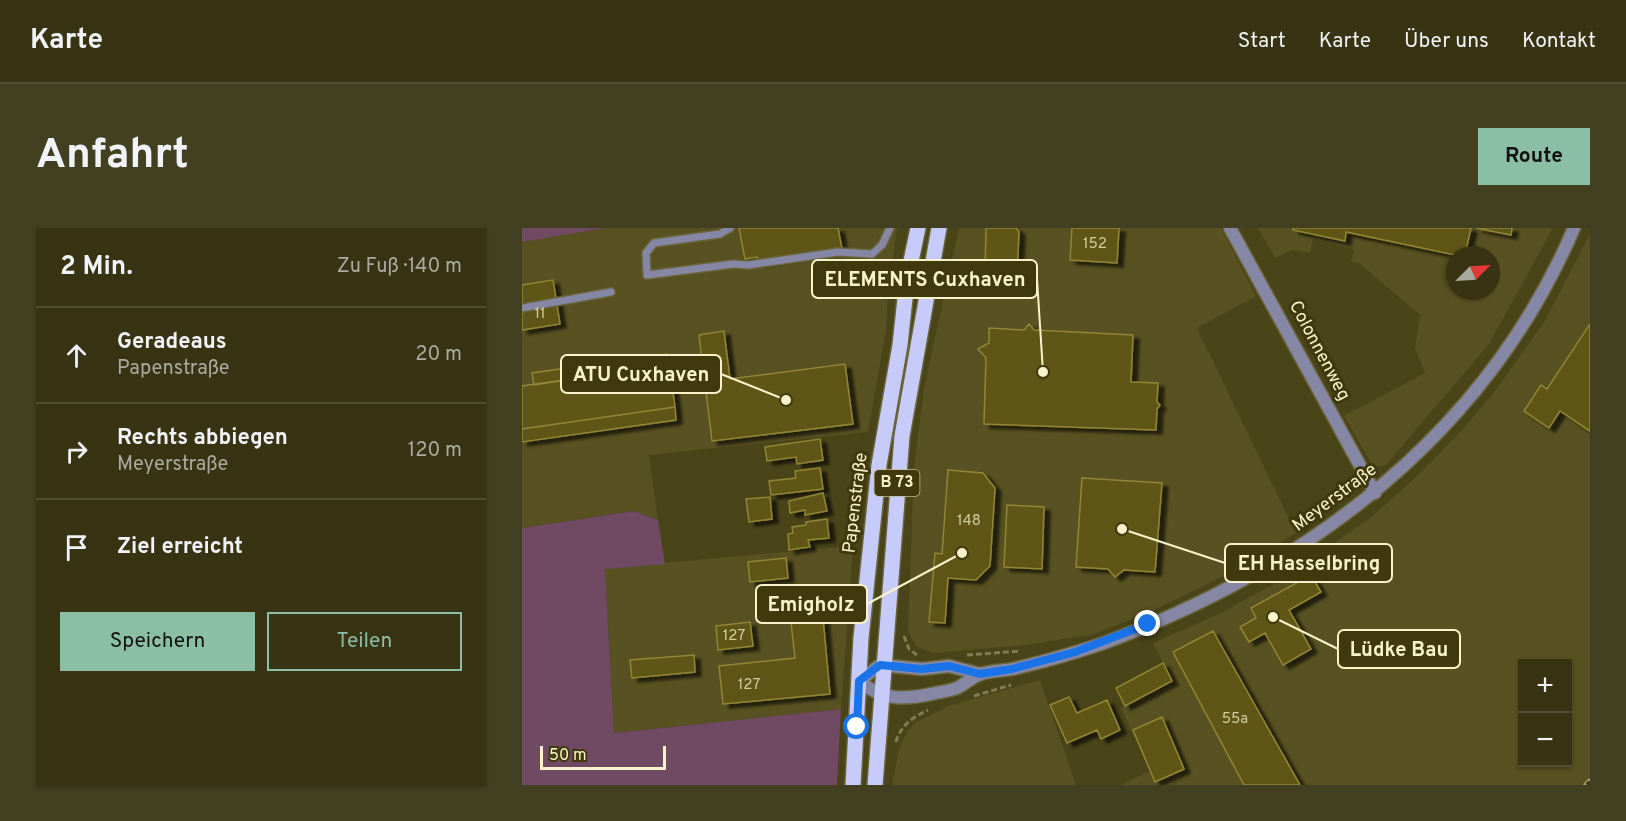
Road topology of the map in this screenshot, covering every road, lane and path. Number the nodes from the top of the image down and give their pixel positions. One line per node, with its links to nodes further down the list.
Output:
1 (730, 228): 2 (lane)
2 (890, 228)
3 (918, 228): 16 (main road, Papenstraße / B 73)
4 (939, 228): 14 (main road, B 73)
5 (1230, 228): 9 (street, Colonnenweg)
6 (1574, 228): 9 (street, Meyerstraße)
7 (611, 292): 8 (lane)
8 (522, 308)
9 (1375, 493): 15 (street, Meyerstraße)
10 (909, 649): 13 (path)
11 (1024, 651): 12 (path)
12 (963, 655)
13 (924, 658)
14 (886, 665): 15 (street, Meyerstraße); 16 (street); 18 (main road, B 73)
15 (980, 674): 18 (street, Meyerstraße)
16 (859, 681): 18 (street); 22 (main road, Papenstraße / B 73)
17 (1016, 683): 19 (path)
18 (883, 697): 23 (main road, B 73)
19 (969, 697)
20 (934, 708): 21 (path)
21 (895, 746)
22 (853, 785)
23 (875, 785)

